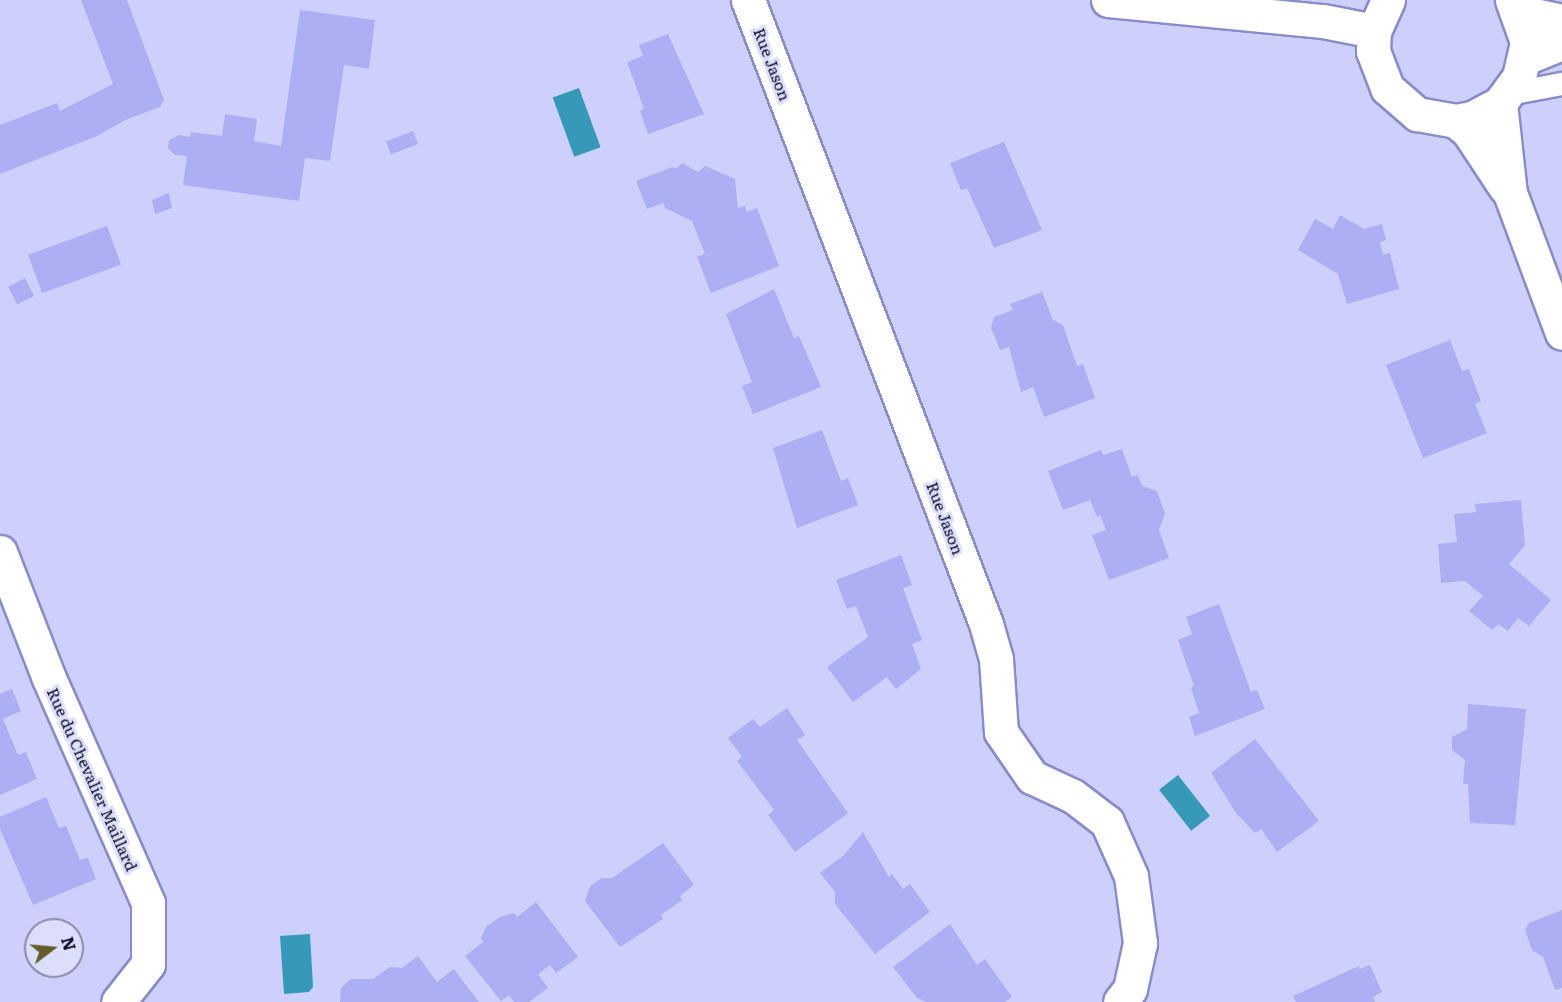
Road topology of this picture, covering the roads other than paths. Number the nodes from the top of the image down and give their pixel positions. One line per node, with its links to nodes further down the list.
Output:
1 (748, 0): 16 (street, Rue Jason)
2 (1108, 0): 6 (street)
3 (1388, 0): 6 (street)
4 (1516, 6): 5 (street); 8 (street)
5 (1562, 21)
6 (1374, 31): 11 (street)
7 (1562, 43): 8 (street)
8 (1525, 58): 10 (street)
9 (1562, 84): 10 (lane)
10 (1504, 98): 11 (street); 12 (street)
11 (1456, 121): 12 (street)
12 (1510, 193): 13 (street)
13 (1562, 333)
14 (0, 552): 15 (street, Rue du Chevalier Maillard)
15 (118, 1002)
16 (1120, 1002)

